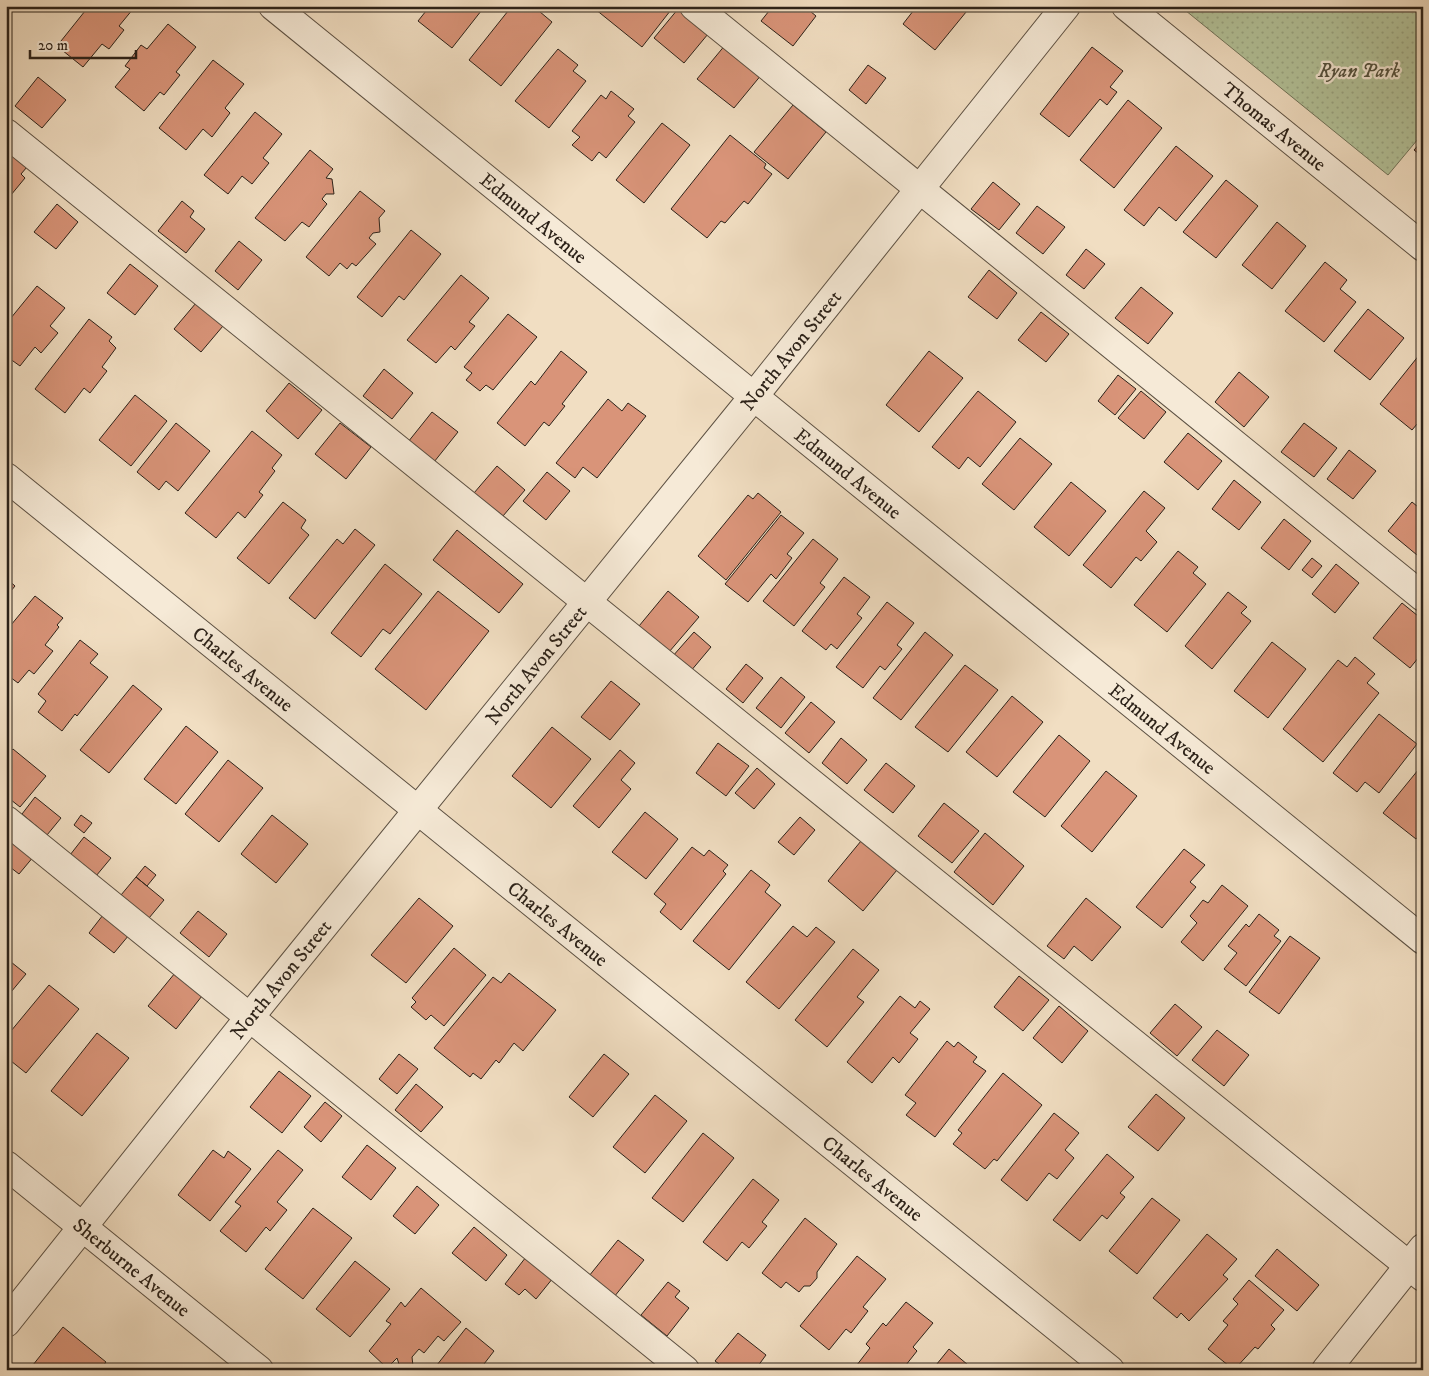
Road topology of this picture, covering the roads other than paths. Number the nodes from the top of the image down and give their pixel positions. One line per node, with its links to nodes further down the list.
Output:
1 (273, 6): 8 (street, Edmund Avenue)
2 (694, 6): 6 (street)
3 (1066, 6): 6 (street, North Avon Street)
4 (1126, 6): 7 (street, Thomas Avenue)
5 (6, 133): 11 (street)
6 (919, 188): 8 (street, North Avon Street); 10 (street)
7 (1423, 247)
8 (754, 396): 11 (street, North Avon Street); 14 (street, Edmund Avenue)
9 (6, 477): 12 (street, Charles Avenue)
10 (1423, 597)
11 (586, 603): 12 (street, North Avon Street); 18 (street)
12 (418, 810): 15 (street, North Avon Street); 22 (street, Charles Avenue)
13 (6, 820): 15 (street)
14 (1423, 940)
15 (249, 1018): 17 (street, North Avon Street); 21 (street)
16 (6, 1165): 17 (street, Sherburne Avenue)
17 (83, 1227): 19 (street, North Avon Street); 20 (street, Sherburne Avenue)
18 (1418, 1264): 23 (street)
19 (6, 1324)
20 (259, 1370)
21 (685, 1370)
22 (1110, 1370)
23 (1326, 1370)

